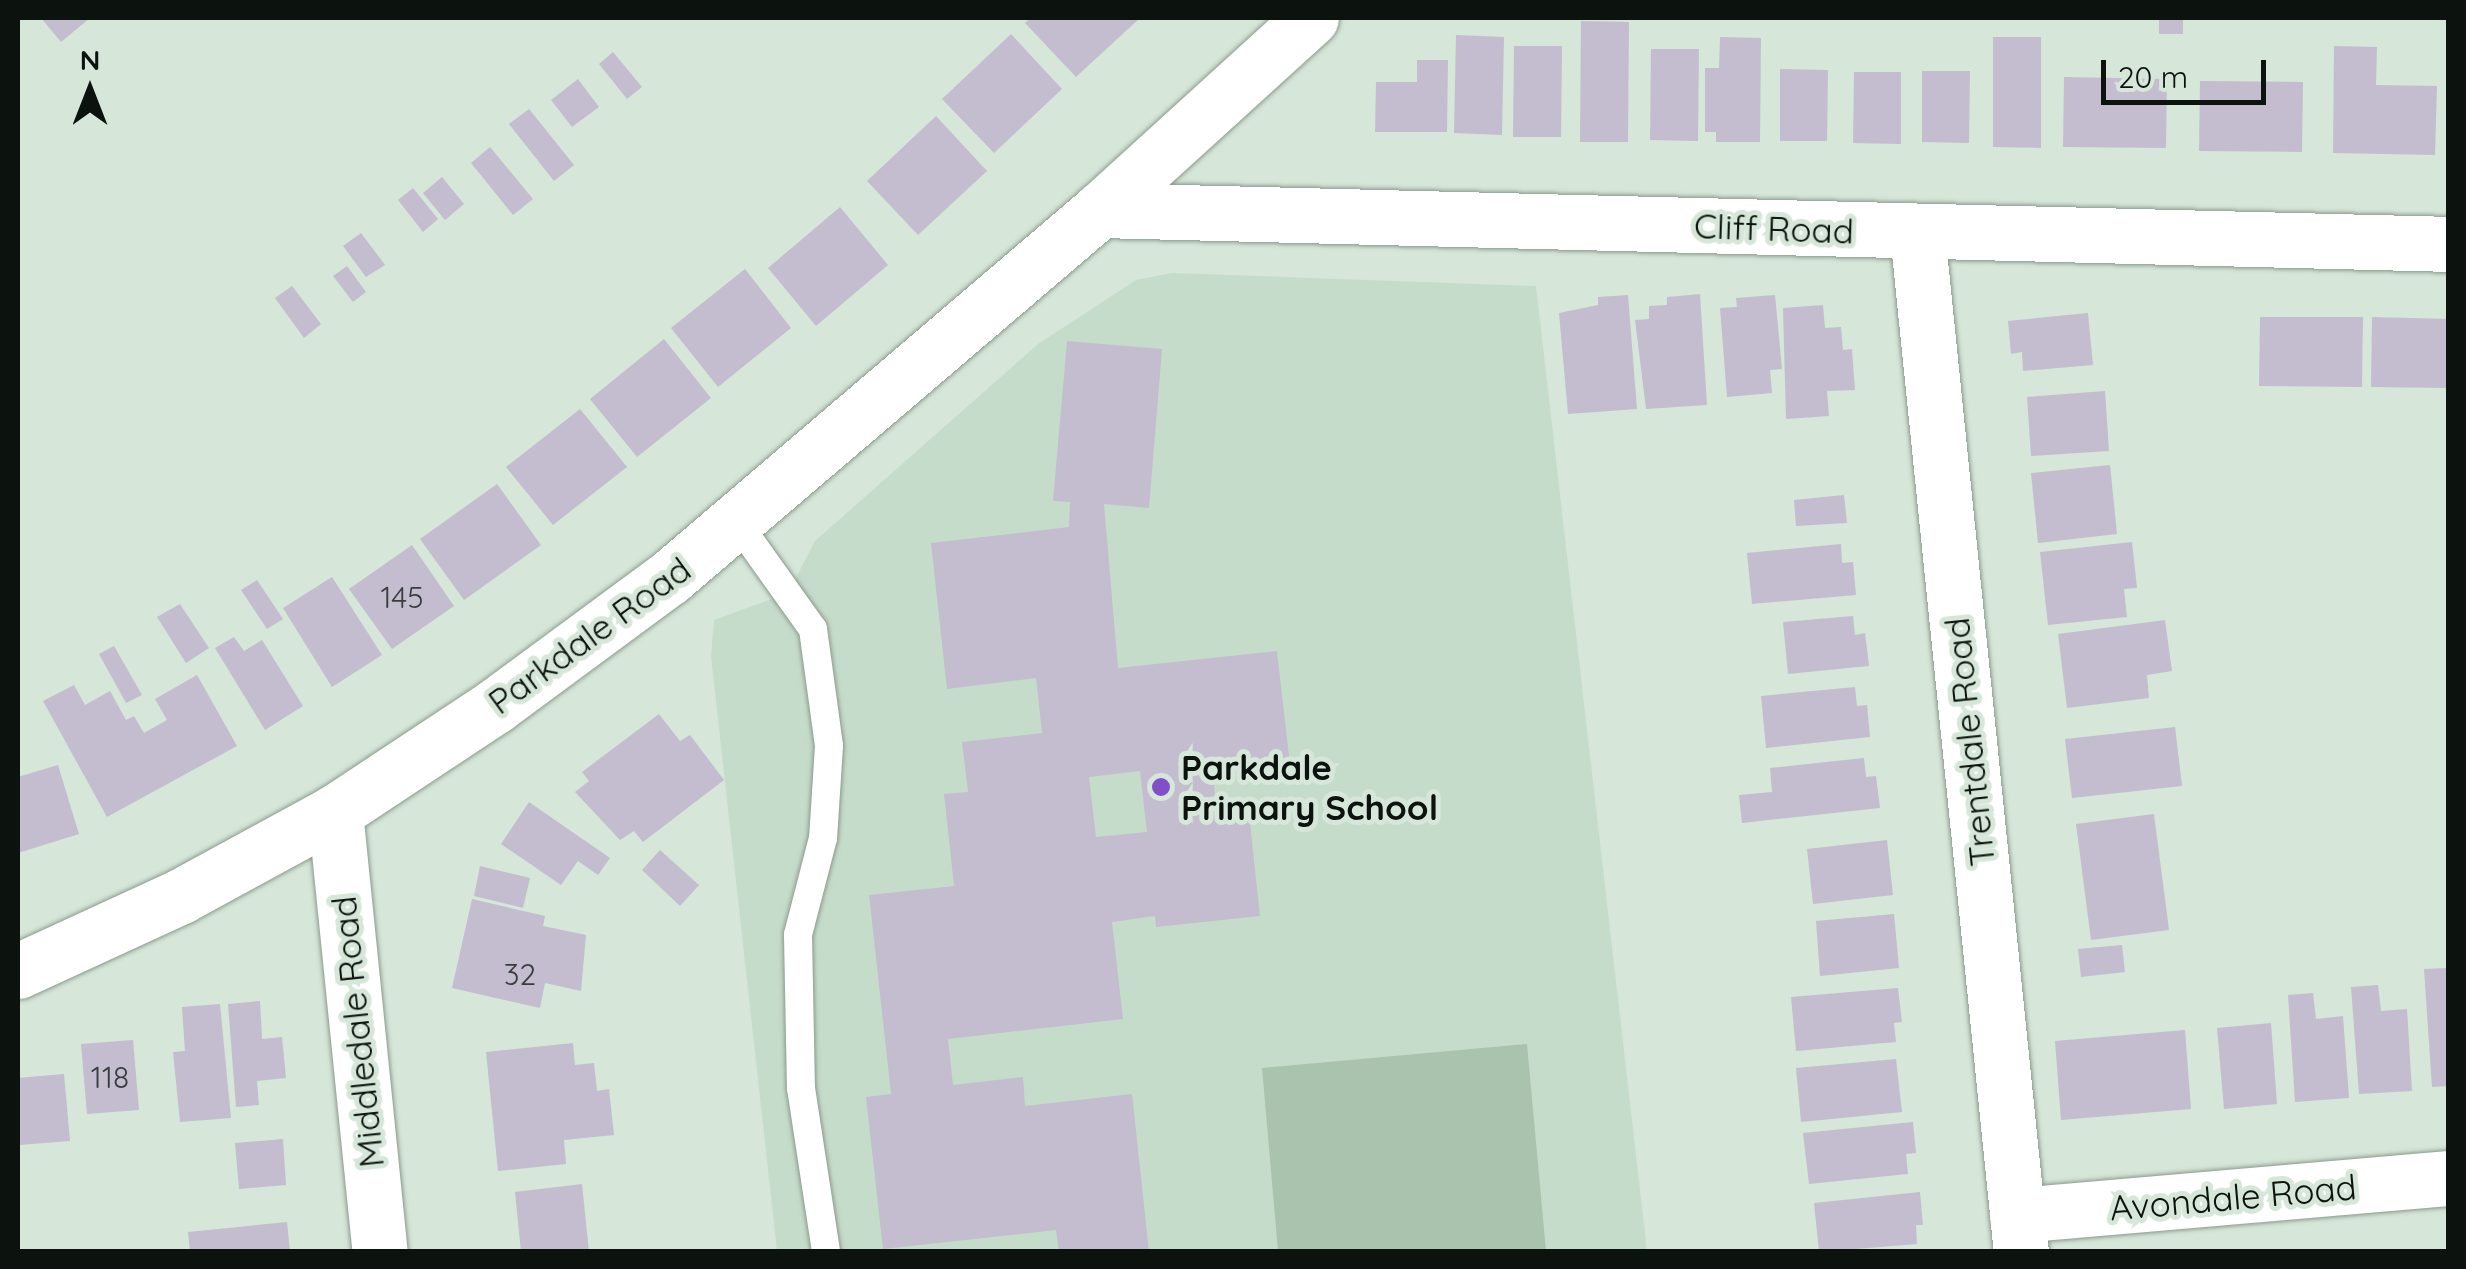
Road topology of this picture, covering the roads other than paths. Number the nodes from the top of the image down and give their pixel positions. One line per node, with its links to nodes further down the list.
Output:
1 (1310, 18): 2 (street, Parkdale Road)
2 (1100, 210): 3 (street, Cliff Road); 5 (street, Parkdale Road)
3 (1917, 232): 4 (street, Cliff Road); 9 (street, Trentdale Road)
4 (2448, 244)
5 (738, 524): 6 (street, Parkdale Road); 11 (lane)
6 (334, 812): 7 (street, Parkdale Road); 10 (street, Middledale Road)
7 (18, 971)
8 (2448, 1178): 9 (street, Avondale Road)
9 (2019, 1234)
10 (380, 1252)
11 (826, 1252)

